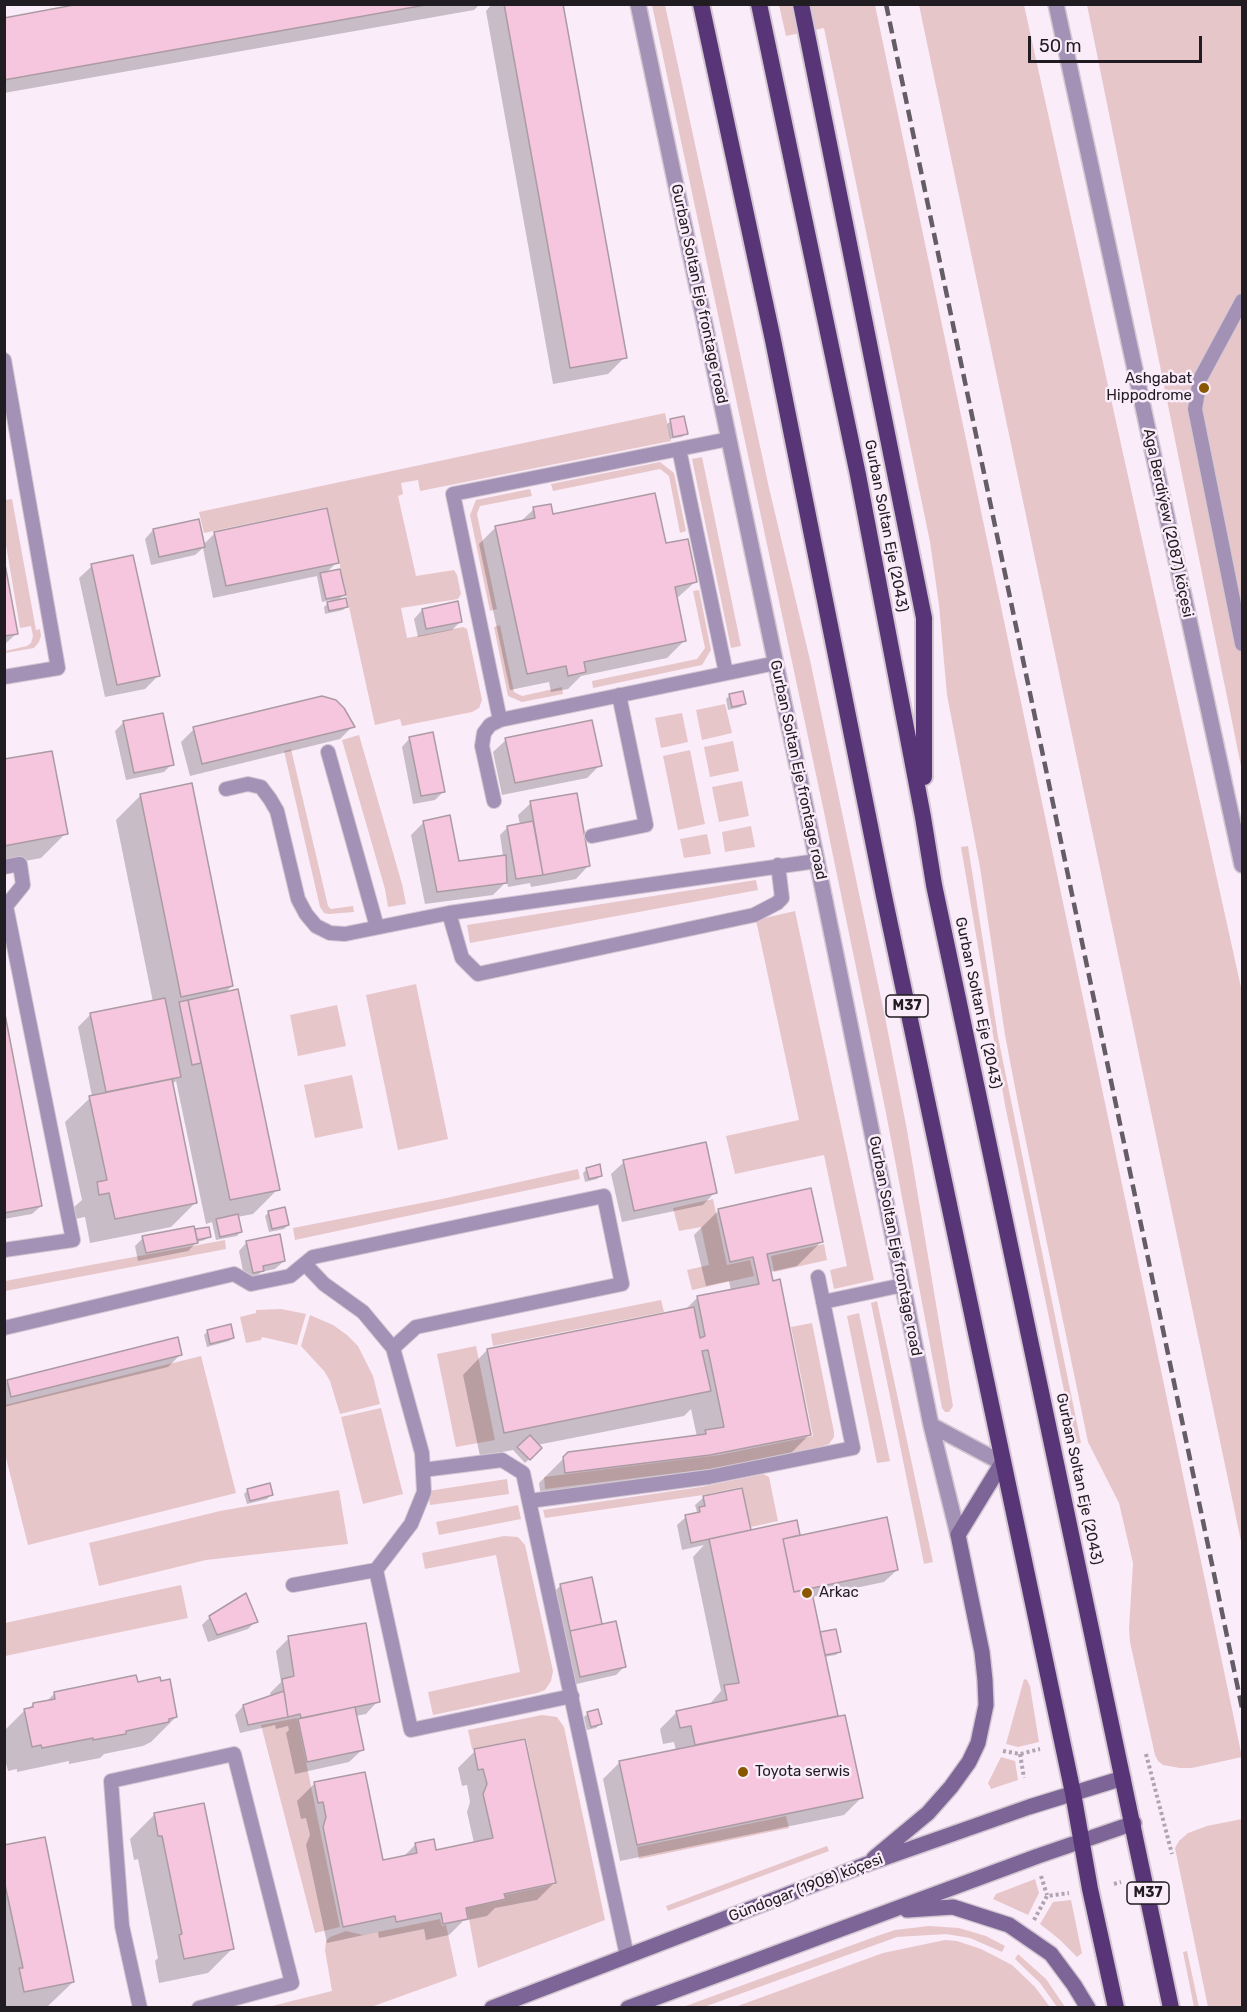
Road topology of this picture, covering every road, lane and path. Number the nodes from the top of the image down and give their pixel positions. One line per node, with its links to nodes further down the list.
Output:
1 (638, 4): 8 (street, Gurban Soltan Eje frontage road)
2 (701, 4): 35 (highway, M37)
3 (759, 4): 19 (highway, Gurban Soltan Eje (2043) / M37)
4 (1056, 4): 23 (street, Aga Berdiýew (2087) köçesi)
5 (802, 10): 19 (highway)
6 (1242, 300): 10 (lane)
7 (4, 360): 13 (lane)
8 (729, 439): 9 (lane); 11 (street, Gurban Soltan Eje frontage road)
9 (679, 449): 12 (lane); 15 (lane)
10 (1242, 644)
11 (776, 663): 12 (lane); 21 (street, Gurban Soltan Eje frontage road)
12 (726, 673): 14 (lane)
13 (4, 677)
14 (619, 695): 15 (lane); 20 (lane)
15 (500, 720): 18 (lane)
16 (328, 752): 26 (lane)
17 (226, 789): 26 (lane)
18 (494, 801)
19 (924, 817): 47 (highway, Gurban Soltan Eje (2043) / M37)
20 (592, 836)
21 (817, 861): 22 (lane); 30 (street, Gurban Soltan Eje frontage road)
22 (778, 865): 25 (lane); 25 (lane)
23 (1242, 866)
24 (4, 867): 27 (lane)
25 (449, 913): 26 (lane)
26 (376, 927)
27 (4, 1250)
28 (305, 1263): 32 (lane); 33 (lane); 33 (lane)
29 (818, 1277): 31 (lane)
30 (903, 1285): 31 (lane); 34 (street, Gurban Soltan Eje frontage road)
31 (823, 1302): 37 (lane)
32 (4, 1328)
33 (393, 1348): 36 (lane)
34 (932, 1425): 35 (street); 38 (street, Gurban Soltan Eje frontage road)
35 (1002, 1463): 38 (main road); 48 (highway, M37)
36 (423, 1470): 37 (lane); 39 (lane)
37 (529, 1501): 41 (lane)
38 (958, 1535): 52 (main road)
39 (376, 1570): 40 (lane); 41 (lane)
40 (293, 1585)
41 (572, 1696): 60 (lane)
42 (1040, 1749): 44 (path)
43 (1003, 1751): 44 (path)
44 (1020, 1754): 46 (path)
45 (1146, 1754): 51 (path)
46 (1024, 1778)
47 (1123, 1778): 48 (main road, Gündogar (1908) köçesi); 49 (highway, Gurban Soltan Eje (2043) / M37)
48 (1073, 1793): 50 (highway, M37); 52 (main road, Gündogar (1908) köçesi)
49 (1134, 1822): 50 (main road); 67 (highway, Gurban Soltan Eje (2043) / M37)
50 (1081, 1841): 58 (main road); 66 (highway, M37)
51 (1172, 1854)
52 (867, 1864): 60 (main road, Gündogar (1908) köçesi)
53 (1041, 1876): 57 (path)
54 (1121, 1882): 55 (path)
55 (1114, 1884)
56 (1069, 1893): 57 (path)
57 (1047, 1896): 59 (path)
58 (889, 1911): 64 (main road); 65 (main road)
59 (1034, 1920)
60 (627, 1956): 63 (main road, Gündogar (1908) köçesi)
61 (140, 2007): 62 (lane)
62 (199, 2007)
63 (492, 2007)
64 (628, 2007)
65 (1088, 2007)
66 (1116, 2007)
67 (1171, 2007)

